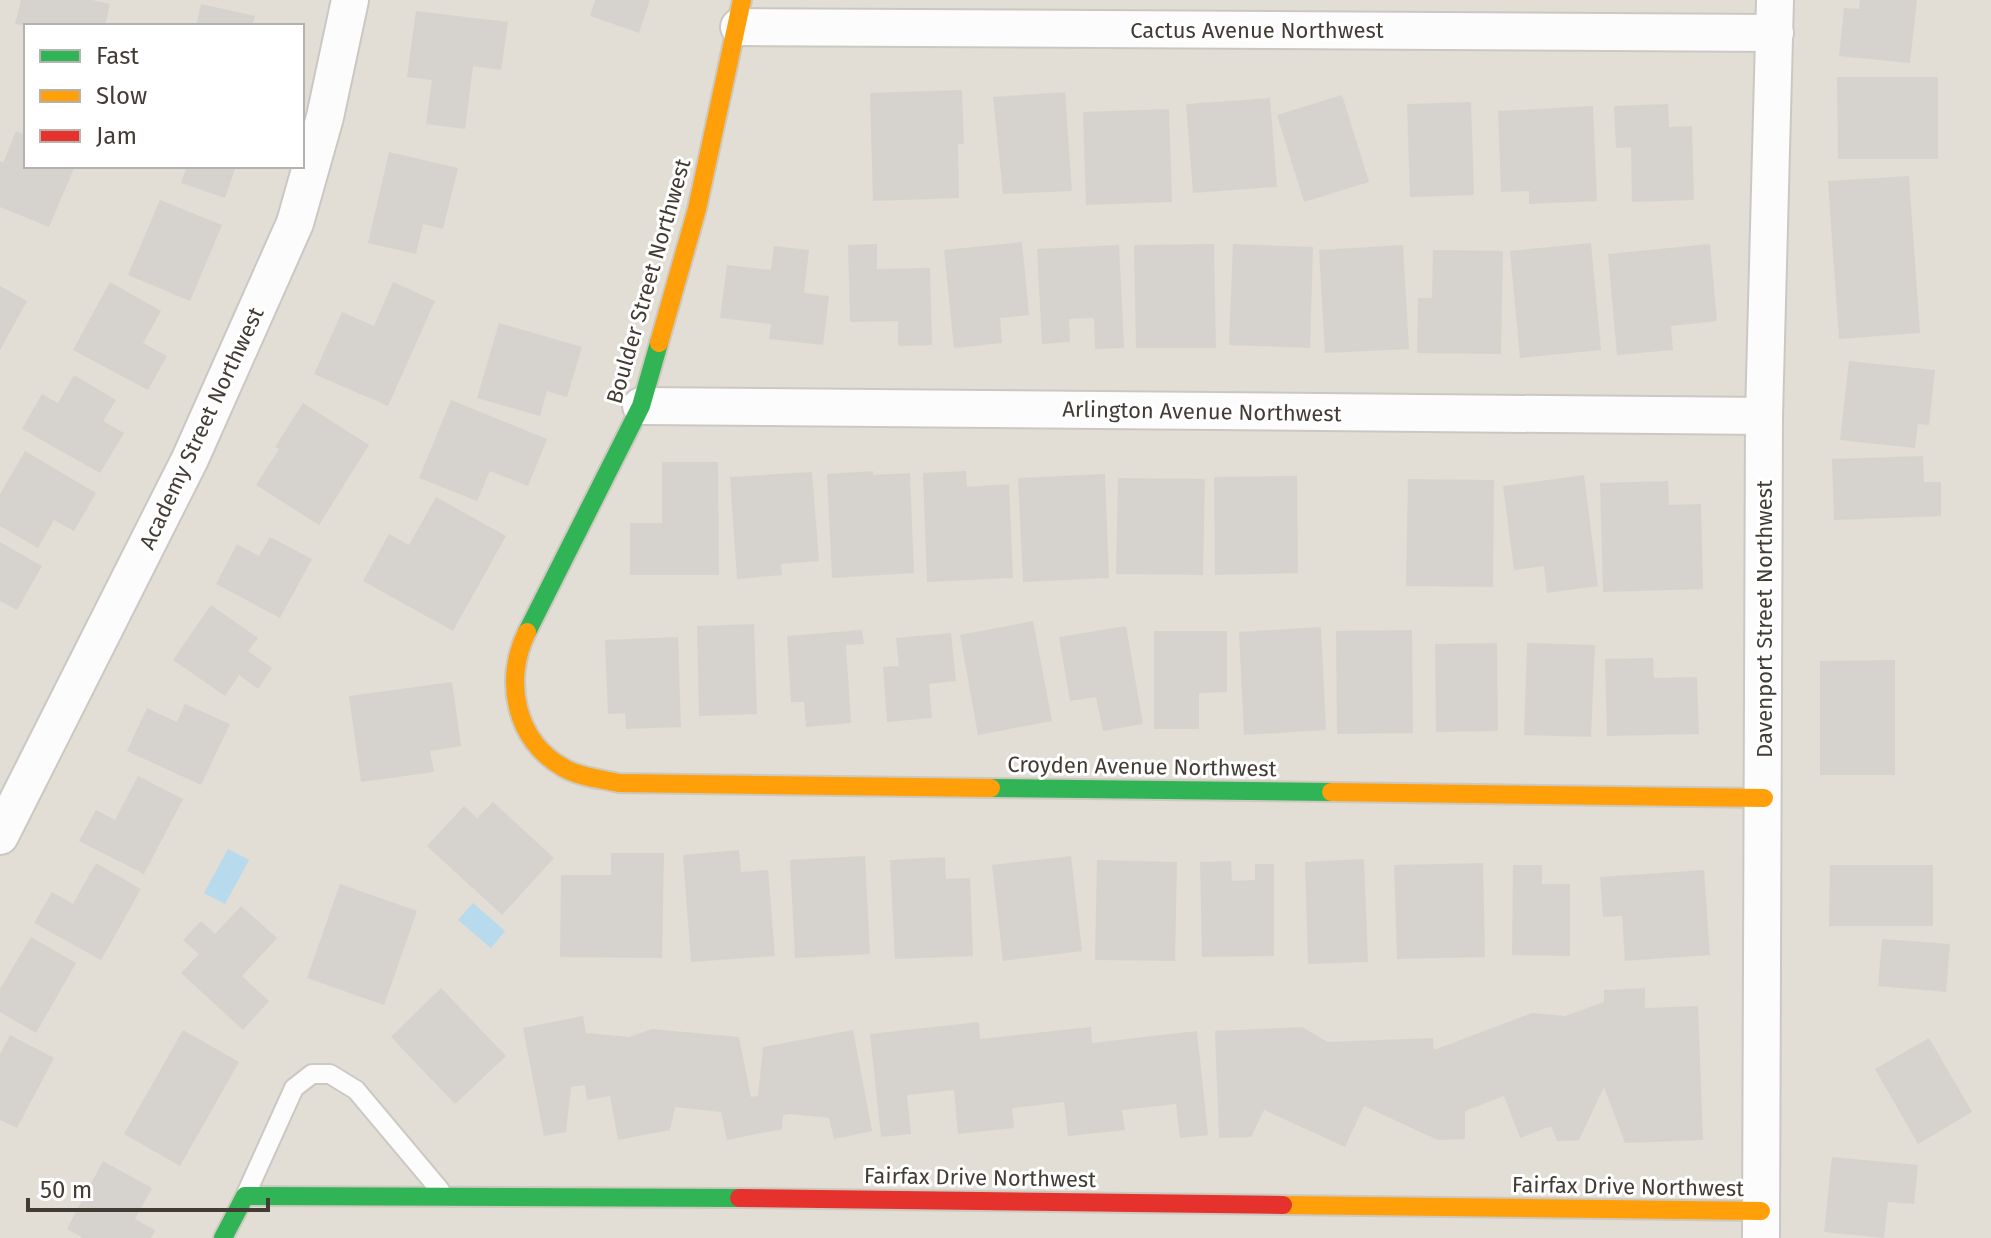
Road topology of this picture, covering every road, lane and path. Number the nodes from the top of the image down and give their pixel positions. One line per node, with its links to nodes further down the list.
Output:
1 (350, 0): 8 (street, Academy Street Northwest)
2 (740, 13): 3 (street, Cactus Avenue Northwest); 4 (street, Boulder Street Northwest)
3 (1775, 17): 5 (street, Davenport Street Northwest)
4 (641, 406): 5 (street, Arlington Avenue Northwest); 6 (street, Boulder Street Northwest)
5 (1764, 416): 7 (street, Davenport Street Northwest)
6 (531, 740): 7 (street, Croyden Avenue Northwest)
7 (1764, 798): 11 (street, Davenport Street Northwest)
8 (0, 836)
9 (444, 1194): 10 (street, Fairfax Drive Northwest); 10 (lane); 11 (street, Fairfax Drive Northwest)
10 (245, 1196): 12 (street)
11 (1761, 1225)
12 (223, 1238)

